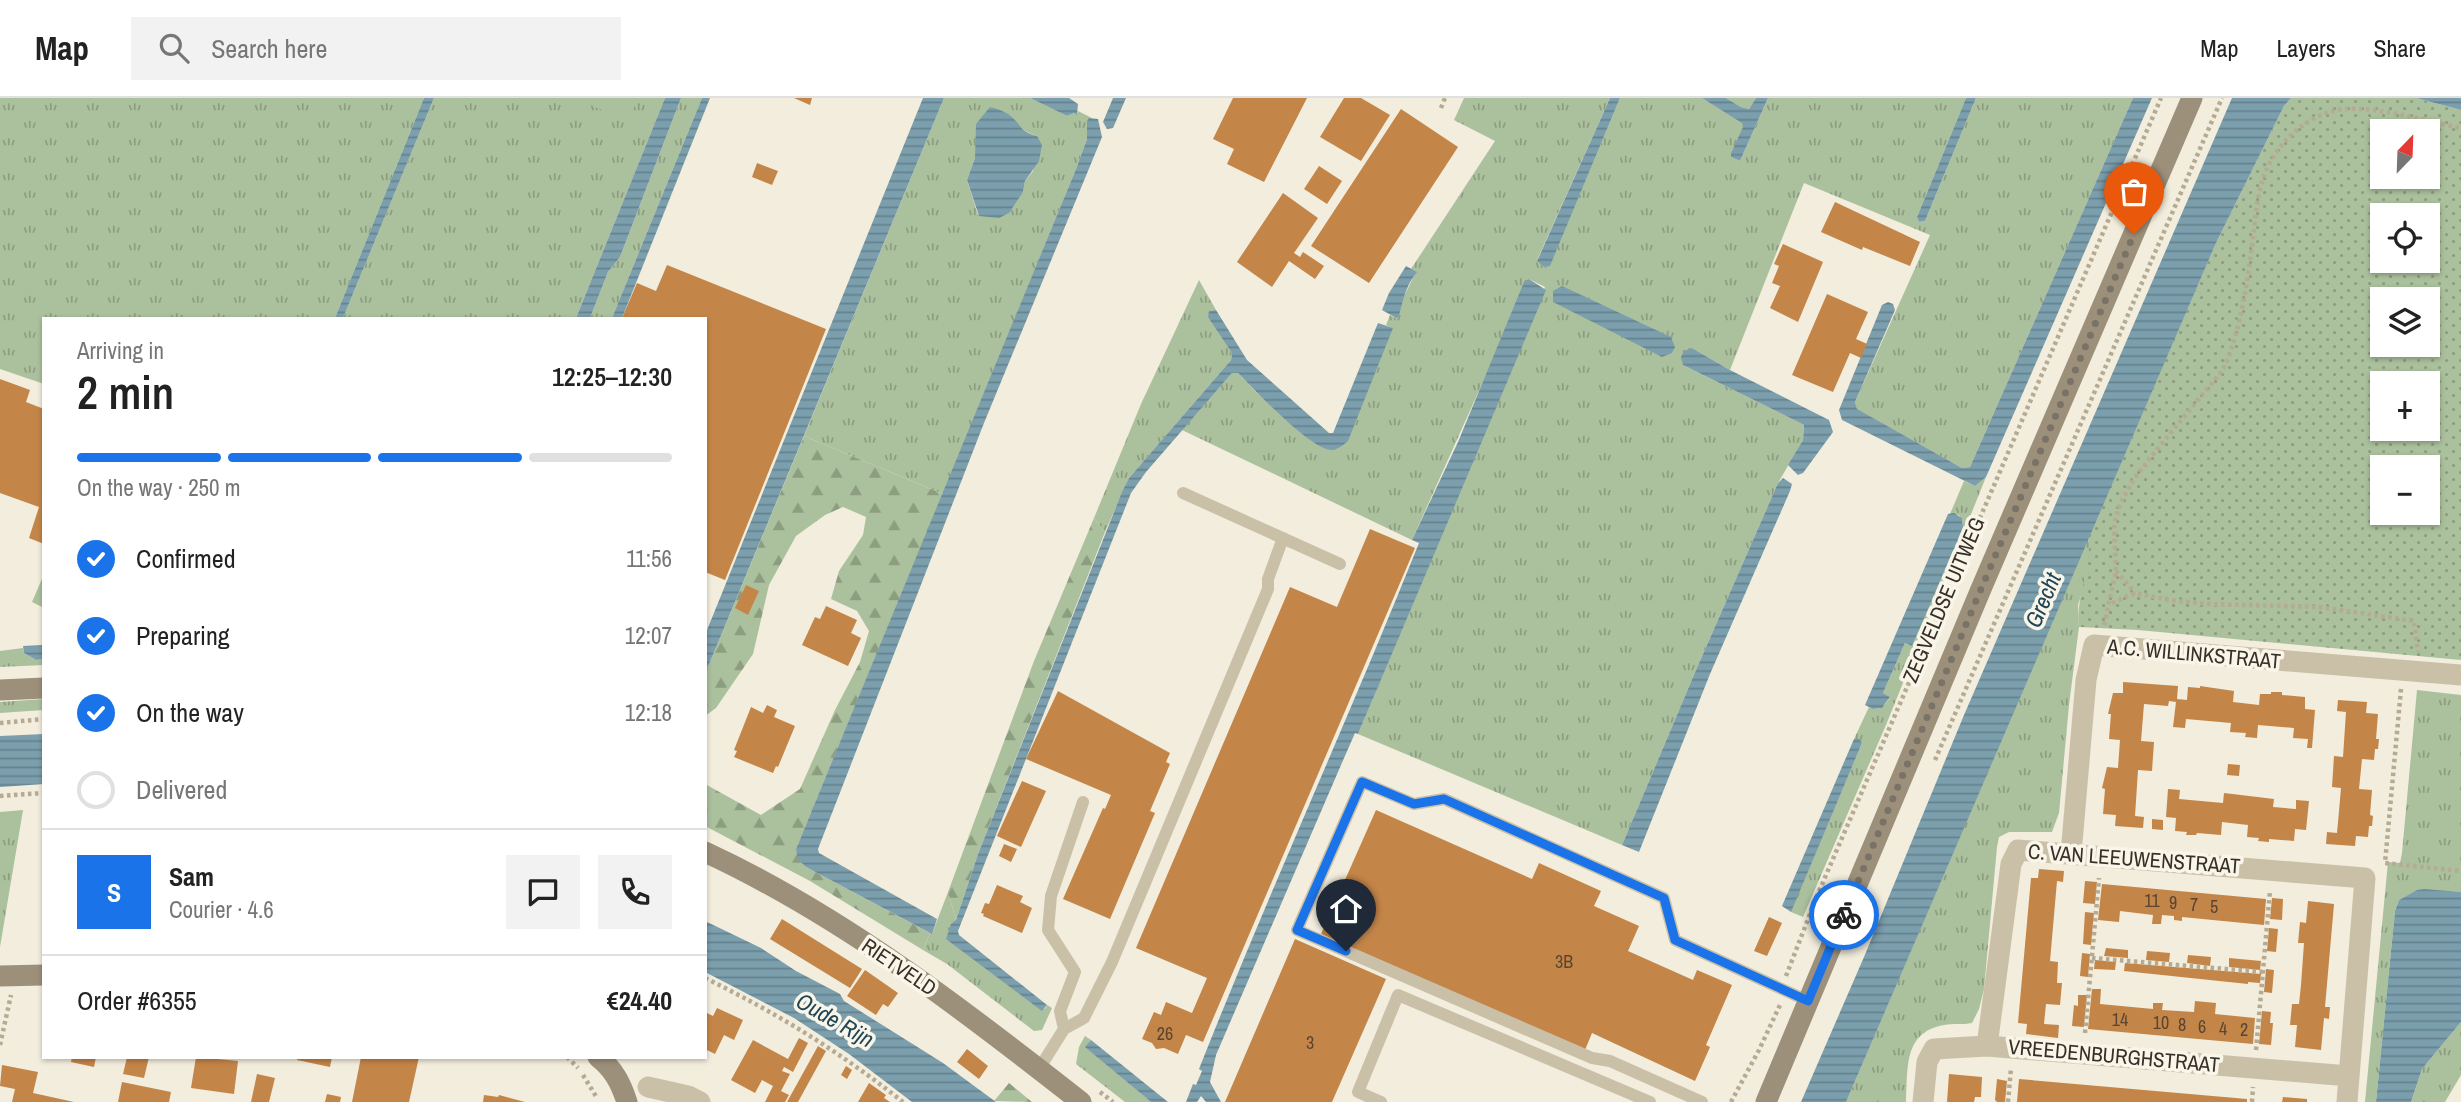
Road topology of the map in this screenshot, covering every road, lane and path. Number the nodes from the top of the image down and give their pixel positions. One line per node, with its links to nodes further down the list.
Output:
1 (1445, 98): 5 (path)
2 (2161, 98): 34 (path, ZEGVELDSE UITWEG)
3 (2192, 98): 35 (street, ZEGVELDSE UITWEG)
4 (2222, 98): 20 (path)
5 (1441, 108)
6 (2461, 128): 10 (path)
7 (1183, 493): 8 (lane)
8 (1283, 538): 9 (lane); 36 (lane)
9 (1340, 564)
10 (2116, 571): 11 (path); 12 (path)
11 (2135, 593): 12 (path); 14 (path)
12 (2111, 603): 13 (path)
13 (2100, 646): 14 (street, A.C. WILLINKSTRAAT); 25 (street, A.C. WILLINKSTRAAT)
14 (2412, 672): 15 (street, A.C. WILLINKSTRAAT); 28 (path)
15 (2461, 675)
16 (42, 688): 17 (street)
17 (0, 690)
18 (42, 719): 19 (path)
19 (0, 723)
20 (1930, 772)
21 (42, 793): 22 (path)
22 (0, 796)
23 (1083, 802): 36 (lane)
24 (707, 853): 44 (street, RIETVELD)
25 (2071, 854): 26 (street, C. VAN LEEUWENSTRAAT); 38 (street, C. VAN LEEUWENSTRAAT)
26 (2101, 856): 27 (street, C. VAN LEEUWENSTRAAT); 29 (path)
27 (2272, 870): 30 (path); 45 (street, C. VAN LEEUWENSTRAAT)
28 (2461, 870)
29 (2092, 958): 30 (path); 40 (path)
30 (2263, 972): 43 (path)
31 (42, 975): 32 (street)
32 (5, 976): 37 (path)
33 (707, 979): 50 (path)
34 (1783, 989): 35 (lane); 54 (lane); 55 (path, ZEGVELDSE UITWEG)
35 (1808, 1001): 56 (street, ZEGVELDSE UITWEG)
36 (1064, 1029): 44 (lane)
37 (0, 1045)
38 (1987, 1046): 39 (street, VREEDENBURGHSTRAAT); 57 (street, VREEDENBURGHSTRAAT)
39 (2013, 1048): 40 (street, VREEDENBURGHSTRAAT); 58 (path)
40 (2084, 1053): 43 (street, VREEDENBURGHSTRAAT)
41 (569, 1059): 48 (path)
42 (600, 1059): 47 (street)
43 (2254, 1068): 45 (street, VREEDENBURGHSTRAAT); 59 (path)
44 (1039, 1069): 51 (street, RIETVELD)
45 (2349, 1076): 60 (street)
46 (648, 1087): 49 (street)
47 (625, 1096)
48 (596, 1100)
49 (700, 1102)
50 (903, 1102)
51 (1081, 1102)
52 (1381, 1102): 53 (lane)
53 (1650, 1102)
54 (1702, 1102)
55 (1731, 1102)
56 (1766, 1102)
57 (1923, 1102)
58 (2008, 1102)
59 (2252, 1102)
60 (2347, 1102)

